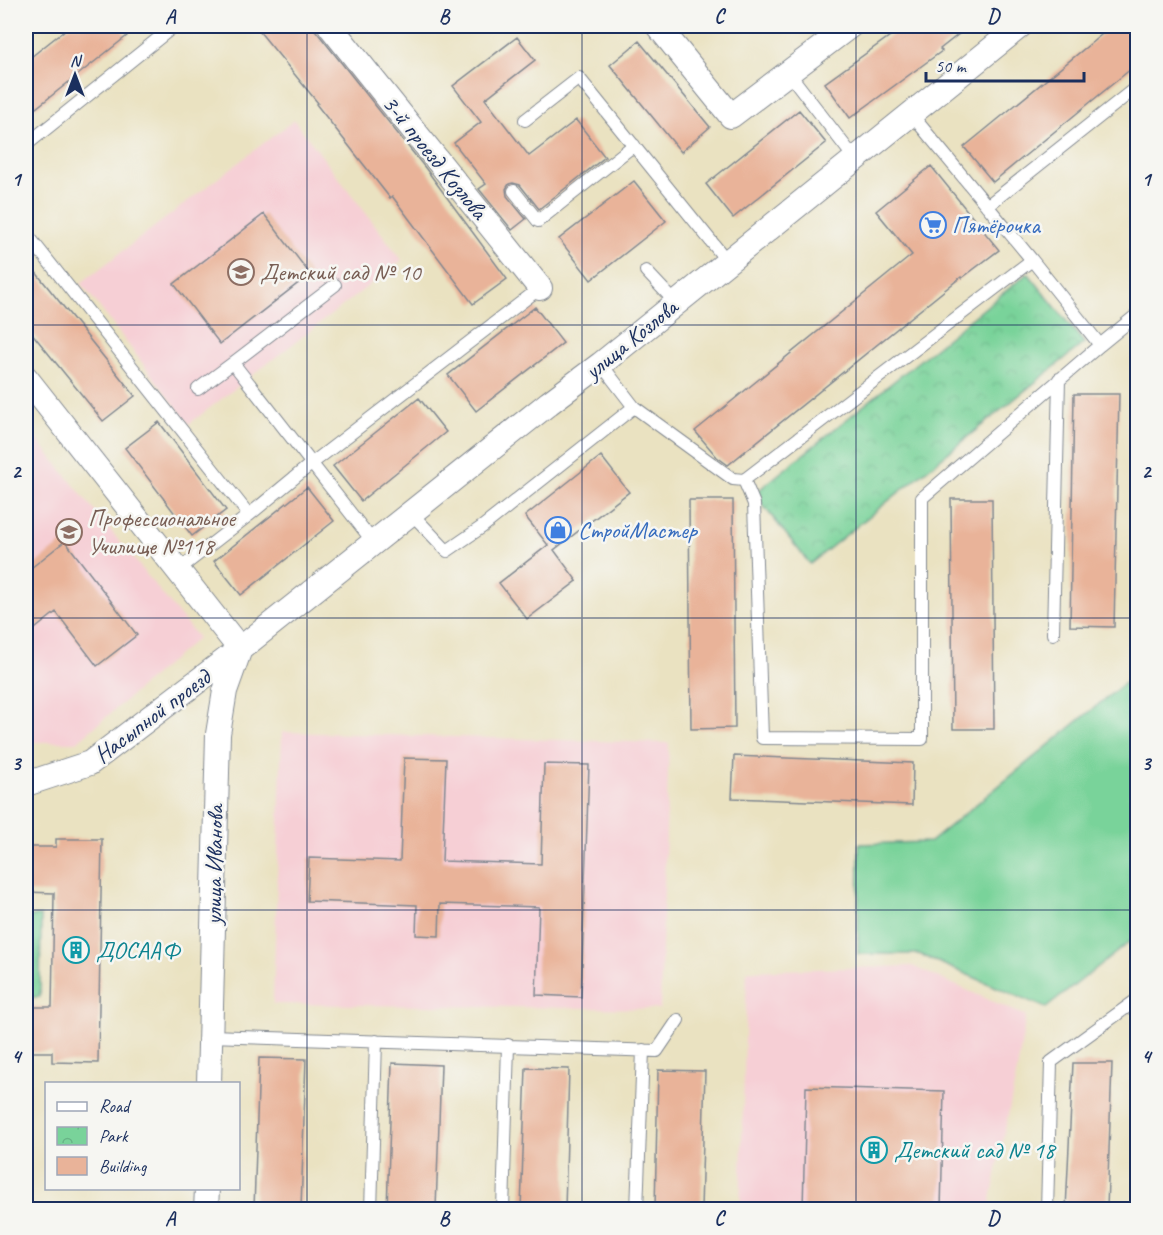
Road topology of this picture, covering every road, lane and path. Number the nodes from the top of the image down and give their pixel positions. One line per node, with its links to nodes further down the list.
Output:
1 (174, 26): 10 (lane)
2 (330, 26): 20 (street, 3-й проезд Козлова)
3 (658, 26): 6 (street)
4 (850, 26): 6 (street)
5 (1020, 26): 8 (street, улица Козлова)
6 (788, 72): 12 (lane)
7 (1137, 86): 14 (lane)
8 (910, 114): 12 (street, улица Козлова); 14 (lane)
9 (525, 120): 11 (lane)
10 (26, 145)
11 (634, 145): 13 (lane); 17 (lane)
12 (855, 159): 17 (street, улица Козлова)
13 (514, 191)
14 (987, 206): 16 (lane)
15 (26, 233): 33 (lane)
16 (1032, 260): 23 (lane); 31 (lane)
17 (727, 261): 21 (street, улица Козлова)
18 (646, 271): 21 (lane)
19 (335, 285): 24 (lane)
20 (540, 288): 30 (lane)
21 (676, 303): 25 (street, улица Козлова)
22 (1137, 314): 23 (lane)
23 (1100, 345): 27 (lane)
24 (233, 363): 28 (lane); 30 (lane)
25 (601, 364): 29 (lane); 32 (street, улица Козлова)
26 (26, 378): 35 (street)
27 (1059, 379): 31 (lane); 36 (lane)
28 (198, 389)
29 (634, 408): 31 (lane); 32 (lane)
30 (310, 464): 33 (lane); 34 (lane)
31 (744, 480)
32 (412, 514): 34 (street, улица Козлова)
33 (249, 515): 35 (lane)
34 (374, 543): 37 (street, улица Козлова)
35 (178, 570): 37 (street)
36 (1053, 634)
37 (240, 649): 38 (street, Насыпной проезд); 41 (street, улица Иванова)
38 (26, 784)
39 (1137, 999): 51 (lane)
40 (678, 1020): 44 (lane)
41 (210, 1036): 42 (lane); 45 (street, улица Иванова)
42 (376, 1041): 43 (lane); 48 (lane)
43 (508, 1045): 44 (lane); 49 (lane)
44 (643, 1050): 50 (lane)
45 (209, 1082)
46 (207, 1190): 47 (street)
47 (206, 1209)
48 (371, 1209)
49 (503, 1209)
50 (637, 1209)
51 (1047, 1209)

